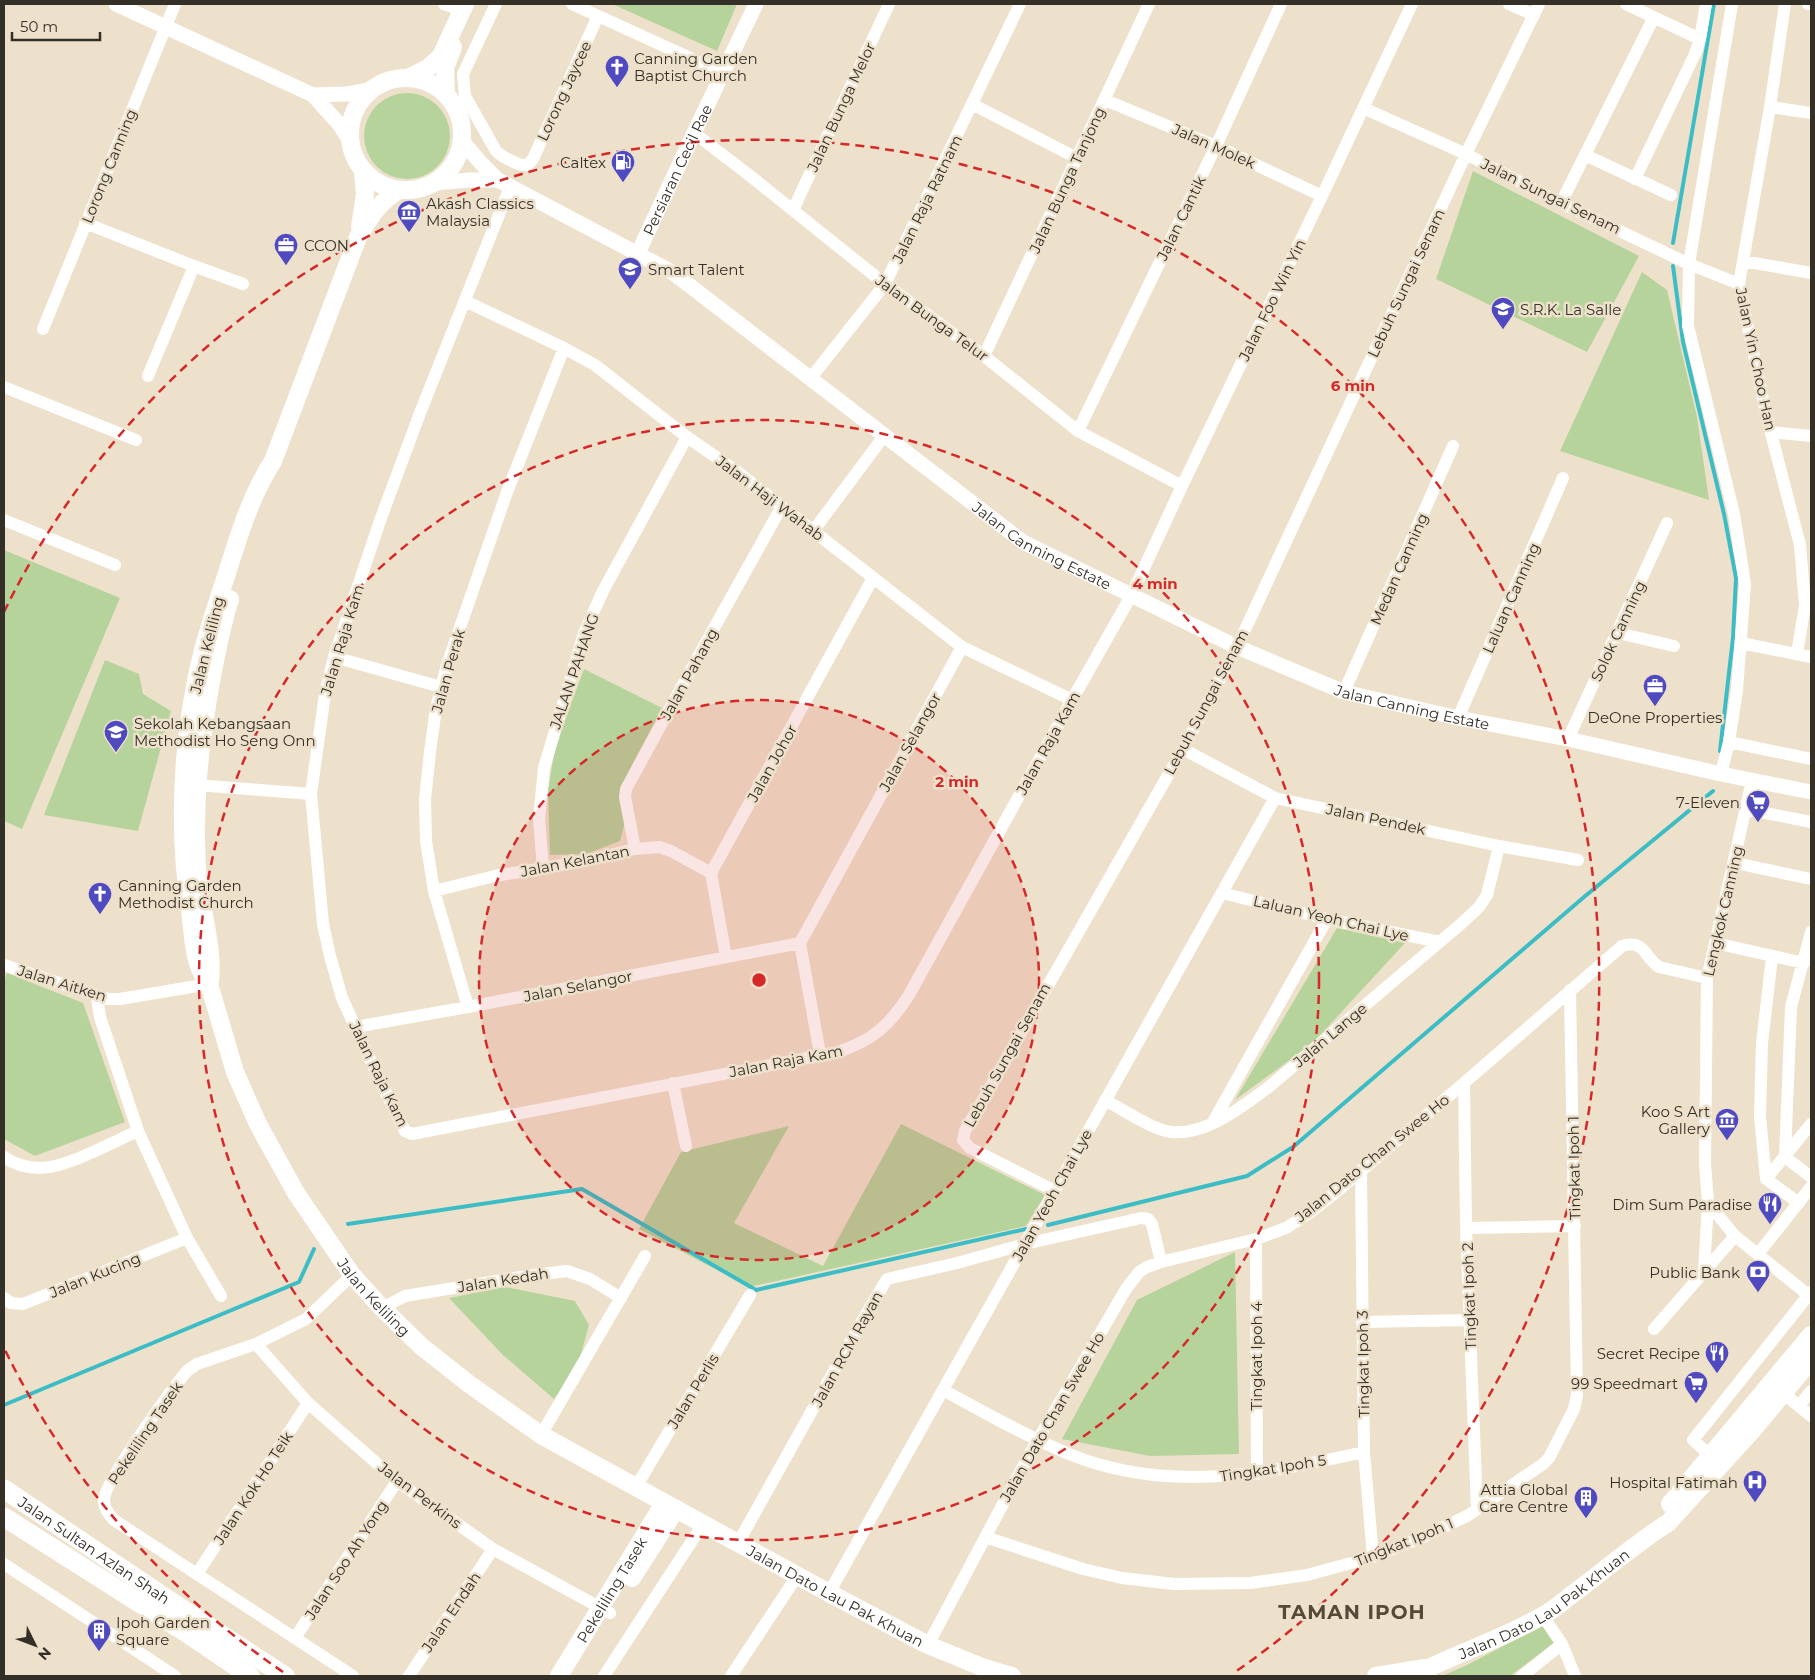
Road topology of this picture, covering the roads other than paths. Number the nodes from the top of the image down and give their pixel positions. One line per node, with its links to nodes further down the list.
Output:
1 (116, 4): 23 (street)
2 (176, 4): 23 (street, Lorong Canning)
3 (444, 4): 19 (street)
4 (496, 4): 21 (street, Lorong Jaycee)
5 (572, 4): 21 (street)
6 (756, 4): 25 (street, Persiaran Cecil Rae)
7 (889, 4): 50 (street, Jalan Bunga Melor)
8 (1020, 4): 31 (street, Jalan Raja Ratnam)
9 (1149, 4): 30 (street, Jalan Bunga Tanjong)
10 (1281, 4): 38 (street, Jalan Cantik)
11 (1412, 4): 33 (street, Jalan Foo Win Yin)
12 (1509, 4): 20 (street)
13 (1626, 4): 22 (street)
14 (1706, 4): 24 (street)
15 (1732, 4): 55 (street)
16 (1785, 4): 32 (street, Jalan Yin Choo Han)
17 (1808, 4): 18 (street)
18 (1811, 4)
19 (467, 6): 26 (main road); 29 (main road)
20 (1537, 10): 39 (street)
21 (598, 16): 25 (street)
22 (1654, 17): 24 (street); 40 (street)
23 (167, 27): 28 (street); 51 (street, Lorong Canning)
24 (1700, 39): 43 (street)
25 (723, 73): 35 (street, Persiaran Cecil Rae)
26 (408, 78): 27 (main road); 29 (main road)
27 (372, 89): 28 (street); 37 (main road)
28 (313, 95): 37 (street)
29 (446, 95): 36 (main road)
30 (1105, 100): 38 (street, Jalan Molek); 41 (street, Jalan Bunga Tanjong)
31 (972, 104): 41 (street); 59 (street, Jalan Raja Ratnam)
32 (1770, 107): 34 (street); 54 (street, Jalan Yin Choo Han)
33 (1364, 108): 39 (street, Jalan Sungai Senam); 47 (street, Jalan Foo Win Yin)
34 (1811, 113)
35 (694, 133): 50 (street, Jalan Bunga Telur); 53 (street, Persiaran Cecil Rae)
36 (461, 140): 44 (main road); 45 (street)
37 (350, 141): 42 (main road)
38 (1216, 146): 47 (street, Jalan Molek); 68 (street, Jalan Cantik)
39 (1466, 154): 49 (street, Jalan Sungai Senam); 90 (street, Lebuh Sungai Senam)
40 (1585, 155): 43 (street); 49 (street)
41 (1077, 158): 64 (street, Jalan Bunga Tanjong)
42 (363, 171): 46 (main road); 52 (main road)
43 (1635, 179): 48 (street)
44 (434, 183): 45 (street, Jalan Canning Estate); 46 (main road)
45 (504, 184): 53 (street, Jalan Canning Estate); 61 (street, Jalan Raja Kam)
46 (399, 190): 52 (main road, Jalan Keliling)
47 (1322, 196): 77 (street, Jalan Foo Win Yin)
48 (1670, 196)
49 (1561, 203): 55 (street, Jalan Sungai Senam)
50 (793, 210): 59 (street, Jalan Bunga Telur)
51 (85, 223): 56 (street); 62 (street, Lorong Canning)
52 (358, 237): 75 (main road, Jalan Keliling)
53 (638, 253): 66 (street, Jalan Canning Estate)
54 (1743, 261): 57 (street); 60 (street, Jalan Yin Choo Han)
55 (1690, 264): 60 (street, Jalan Sungai Senam); 87 (street)
56 (194, 266): 58 (street); 65 (street)
57 (1811, 272)
58 (243, 284)
59 (885, 284): 64 (street, Jalan Bunga Telur); 66 (street, Jalan Raja Ratnam)
60 (1738, 284): 69 (street, Jalan Yin Choo Han)
61 (465, 301): 63 (street, Jalan Haji Wahab); 92 (street, Jalan Raja Kam)
62 (43, 330)
63 (564, 348): 70 (street, Jalan Haji Wahab); 94 (street, Jalan Perak)
64 (984, 356): 68 (street, Jalan Bunga Telur)
65 (148, 376)
66 (810, 379): 71 (street, Jalan Canning Estate)
67 (4, 386): 73 (street)
68 (1078, 430): 77 (street, Jalan Bunga Telur)
69 (1771, 432): 72 (street); 82 (street, Jalan Yin Choo Han)
70 (687, 436): 78 (street, Jalan Haji Wahab); 114 (street, JALAN PAHANG)
71 (884, 436): 81 (street); 85 (street, Jalan Canning Estate)
72 (1811, 436)
73 (136, 440)
74 (1453, 446): 95 (street, Medan Canning)
75 (273, 461): 104 (main road, Jalan Keliling); 129 (main road, Jalan Keliling)
76 (1563, 478): 97 (street, Laluan Canning)
77 (1182, 486): 85 (street, Jalan Foo Win Yin)
78 (782, 506): 81 (street, Jalan Haji Wahab); 111 (street, Jalan Pahang)
79 (4, 520): 83 (street)
80 (1667, 523): 86 (street, Solok Canning)
81 (814, 530): 84 (street, Jalan Haji Wahab)
82 (1806, 546): 91 (street, Jalan Yin Choo Han)
83 (115, 565)
84 (873, 578): 89 (street, Jalan Haji Wahab); 115 (street, Jalan Johor)
85 (1131, 596): 90 (street, Jalan Canning Estate); 96 (street, Jalan Raja Kam)
86 (1618, 633): 88 (street); 98 (street, Solok Canning)
87 (1741, 643): 91 (street); 99 (street)
88 (1674, 646)
89 (962, 647): 96 (street, Jalan Haji Wahab); 122 (street, Jalan Selangor)
90 (1237, 648): 95 (street, Jalan Canning Estate); 100 (street, Lebuh Sungai Senam)
91 (1797, 654): 93 (street)
92 (334, 657): 94 (street); 106 (street, Jalan Raja Kam)
93 (1811, 657)
94 (441, 687): 117 (street, Jalan Perak)
95 (1344, 692): 97 (street, Jalan Canning Estate)
96 (1072, 700): 134 (street, Jalan Raja Kam)
97 (1458, 718): 98 (street, Jalan Canning Estate)
98 (1568, 739): 102 (street, Jalan Canning Estate)
99 (1728, 742): 101 (street); 102 (street)
100 (1183, 749): 107 (street, Jalan Pendek); 148 (street, Lebuh Sungai Senam)
101 (1811, 759)
102 (1721, 774): 103 (street, Jalan Canning Estate)
103 (1752, 781): 105 (street, Jalan Canning Estate); 108 (street, Lengkok Canning)
104 (197, 785): 106 (street); 129 (main road, Jalan Keliling)
105 (1811, 792)
106 (311, 794): 133 (street, Jalan Raja Kam)
107 (1275, 798): 110 (street, Jalan Pendek); 118 (street, Jalan Yeoh Chai Lye)
108 (1745, 808): 109 (street); 113 (street, Lengkok Canning)
109 (1811, 822)
110 (1499, 846): 112 (street, Jalan Pendek); 121 (street, Jalan Lange)
111 (635, 849): 114 (street, Jalan Kelantan); 115 (street, Jalan Kelantan)
112 (1578, 860)
113 (1735, 863): 116 (street); 123 (street, Lengkok Canning)
114 (543, 868): 117 (street, Jalan Kelantan)
115 (711, 873): 124 (street)
116 (1811, 879)
117 (434, 892): 132 (street, Jalan Perak)
118 (1222, 893): 119 (street, Laluan Yeoh Chai Lye); 137 (street, Jalan Yeoh Chai Lye)
119 (1327, 919): 121 (street, Laluan Yeoh Chai Lye); 138 (street)
120 (1811, 932): 126 (street)
121 (1440, 942): 138 (street, Jalan Lange)
122 (800, 943): 124 (street, Jalan Selangor); 134 (street)
123 (1715, 944): 125 (street); 128 (street, Lengkok Canning)
124 (726, 957): 132 (street, Jalan Selangor)
125 (1772, 957): 126 (street); 146 (street)
126 (1804, 963): 143 (street)
127 (4, 965): 131 (street, Jalan Aitken)
128 (1707, 978): 130 (street, Jalan Dato Chan Swee Ho); 149 (street, Lengkok Canning)
129 (209, 984): 131 (street, Jalan Aitken); 161 (main road, Jalan Keliling)
130 (1570, 990): 136 (street, Jalan Dato Chan Swee Ho); 151 (street, Tingkat Ipoh 1)
131 (97, 997): 140 (street)
132 (468, 1007): 133 (street, Jalan Selangor)
133 (355, 1026): 135 (street, Jalan Raja Kam)
134 (820, 1054): 135 (street, Jalan Raja Kam)
135 (673, 1083): 141 (street)
136 (1464, 1083): 144 (street, Jalan Dato Chan Swee Ho); 152 (street, Tingkat Ipoh 2)
137 (1105, 1100): 138 (street, Jalan Lange); 148 (street, Jalan Yeoh Chai Lye)
138 (1213, 1122)
139 (1811, 1124): 143 (street)
140 (138, 1131): 142 (street); 154 (street)
141 (686, 1146)
142 (4, 1157)
143 (1785, 1157): 145 (street); 146 (street)
144 (1361, 1170): 155 (street, Jalan Dato Chan Swee Ho); 169 (street, Tingkat Ipoh 3)
145 (1811, 1177)
146 (1766, 1179): 150 (street)
147 (1811, 1187): 150 (street)
148 (1055, 1191): 156 (street, Jalan Yeoh Chai Lye)
149 (1708, 1203): 153 (street); 160 (street, Lengkok Canning)
150 (1799, 1203): 157 (street)
151 (1575, 1226): 152 (street); 190 (street, Tingkat Ipoh 1)
152 (1466, 1228): 168 (street, Tingkat Ipoh 2)
153 (1735, 1236): 157 (street); 160 (street)
154 (187, 1238): 164 (street); 165 (street, Jalan Kucing)
155 (1256, 1239): 159 (street, Jalan Dato Chan Swee Ho); 185 (street, Tingkat Ipoh 4)
156 (1025, 1244): 159 (street, Jalan RCM Rayan); 174 (street, Jalan Yeoh Chai Lye); 195 (street, Jalan RCM Rayan)
157 (1758, 1254): 163 (street)
158 (645, 1256): 166 (street)
159 (1161, 1262): 182 (street, Jalan Dato Chan Swee Ho)
160 (1704, 1271): 170 (street)
161 (352, 1275): 167 (main road, Jalan Keliling); 172 (street, Pekeliling Tasek)
162 (750, 1295): 187 (street, Jalan Perlis)
163 (1810, 1295): 184 (street)
164 (221, 1296)
165 (4, 1298)
166 (621, 1298): 167 (street, Jalan Kedah); 181 (street)
167 (382, 1308): 181 (main road, Jalan Keliling)
168 (1470, 1320): 169 (street); 190 (street, Tingkat Ipoh 2)
169 (1362, 1322): 183 (street, Tingkat Ipoh 3)
170 (1654, 1329)
171 (1811, 1334): 179 (main road, Jalan Dato Lau Pak Khuan)
172 (256, 1344): 177 (street, Jalan Perkins); 199 (street, Pekeliling Tasek)
173 (1811, 1360): 176 (main road, Jalan Dato Lau Pak Khuan)
174 (943, 1390): 182 (street, Tingkat Ipoh 5); 201 (street, Jalan Yeoh Chai Lye)
175 (1811, 1391): 178 (street)
176 (1783, 1393): 178 (street); 179 (street); 193 (main road, Jalan Dato Lau Pak Khuan)
177 (308, 1403): 186 (street, Jalan Perkins); 199 (street, Jalan Kok Ho Teik)
178 (1799, 1406): 180 (street)
179 (1748, 1409): 184 (main road, Jalan Dato Lau Pak Khuan)
180 (1811, 1416)
181 (541, 1435): 187 (main road, Jalan Keliling)
182 (1038, 1440): 185 (street, Tingkat Ipoh 5); 194 (street, Jalan Dato Chan Swee Ho)
183 (1364, 1452): 185 (street, Tingkat Ipoh 5); 197 (street, Tingkat Ipoh 3)
184 (1711, 1456): 193 (main road, Jalan Dato Lau Pak Khuan)
185 (1257, 1474)
186 (397, 1481): 196 (street, Jalan Perkins); 204 (street, Jalan Soo Ah Yong)
187 (636, 1487): 189 (main road, Jalan Keliling)
188 (6, 1488): 212 (main road, Jalan Sultan Azlan Shah)
189 (670, 1506): 192 (main road, Jalan Dato Lau Pak Khuan); 202 (main road, Pekeliling Tasek)
190 (1476, 1510): 197 (street, Tingkat Ipoh 1)
191 (4, 1517): 211 (main road, Jalan Sultan Azlan Shah)
192 (703, 1524): 195 (main road, Jalan Dato Lau Pak Khuan); 217 (street)
193 (1653, 1532): 203 (main road, Jalan Dato Lau Pak Khuan)
194 (985, 1537): 197 (street, Tingkat Ipoh 1); 206 (street, Jalan Dato Chan Swee Ho)
195 (738, 1543): 200 (main road, Jalan Dato Lau Pak Khuan)
196 (494, 1549): 202 (street, Jalan Perkins); 214 (street, Jalan Endah)
197 (1373, 1557)
198 (4, 1564): 210 (street)
199 (197, 1574): 204 (street, Pekeliling Tasek)
200 (797, 1576): 201 (main road, Jalan Dato Lau Pak Khuan); 218 (street)
201 (829, 1593): 206 (main road, Jalan Dato Lau Pak Khuan)
202 (605, 1611): 215 (main road, Pekeliling Tasek); 216 (main road, Pekeliling Tasek)
203 (1543, 1616): 205 (street); 207 (main road, Jalan Dato Lau Pak Khuan)
204 (295, 1638): 213 (street, Pekeliling Tasek)
205 (1562, 1644): 222 (street); 223 (street)
206 (928, 1645): 208 (main road, Jalan Dato Lau Pak Khuan)
207 (1430, 1667): 209 (main road, Jalan Dato Lau Pak Khuan); 221 (main road, Jalan Dato Lau Pak Khuan)
208 (979, 1672): 219 (main road, Jalan Dato Lau Pak Khuan)
209 (1390, 1674): 220 (main road, Jalan Dato Lau Pak Khuan)
210 (175, 1676)
211 (250, 1676)
212 (285, 1676)
213 (354, 1676)
214 (409, 1676)
215 (559, 1676)
216 (571, 1676)
217 (604, 1676)
218 (731, 1676)
219 (1012, 1676)
220 (1376, 1676)
221 (1413, 1676)
222 (1522, 1676)
223 (1575, 1676)

